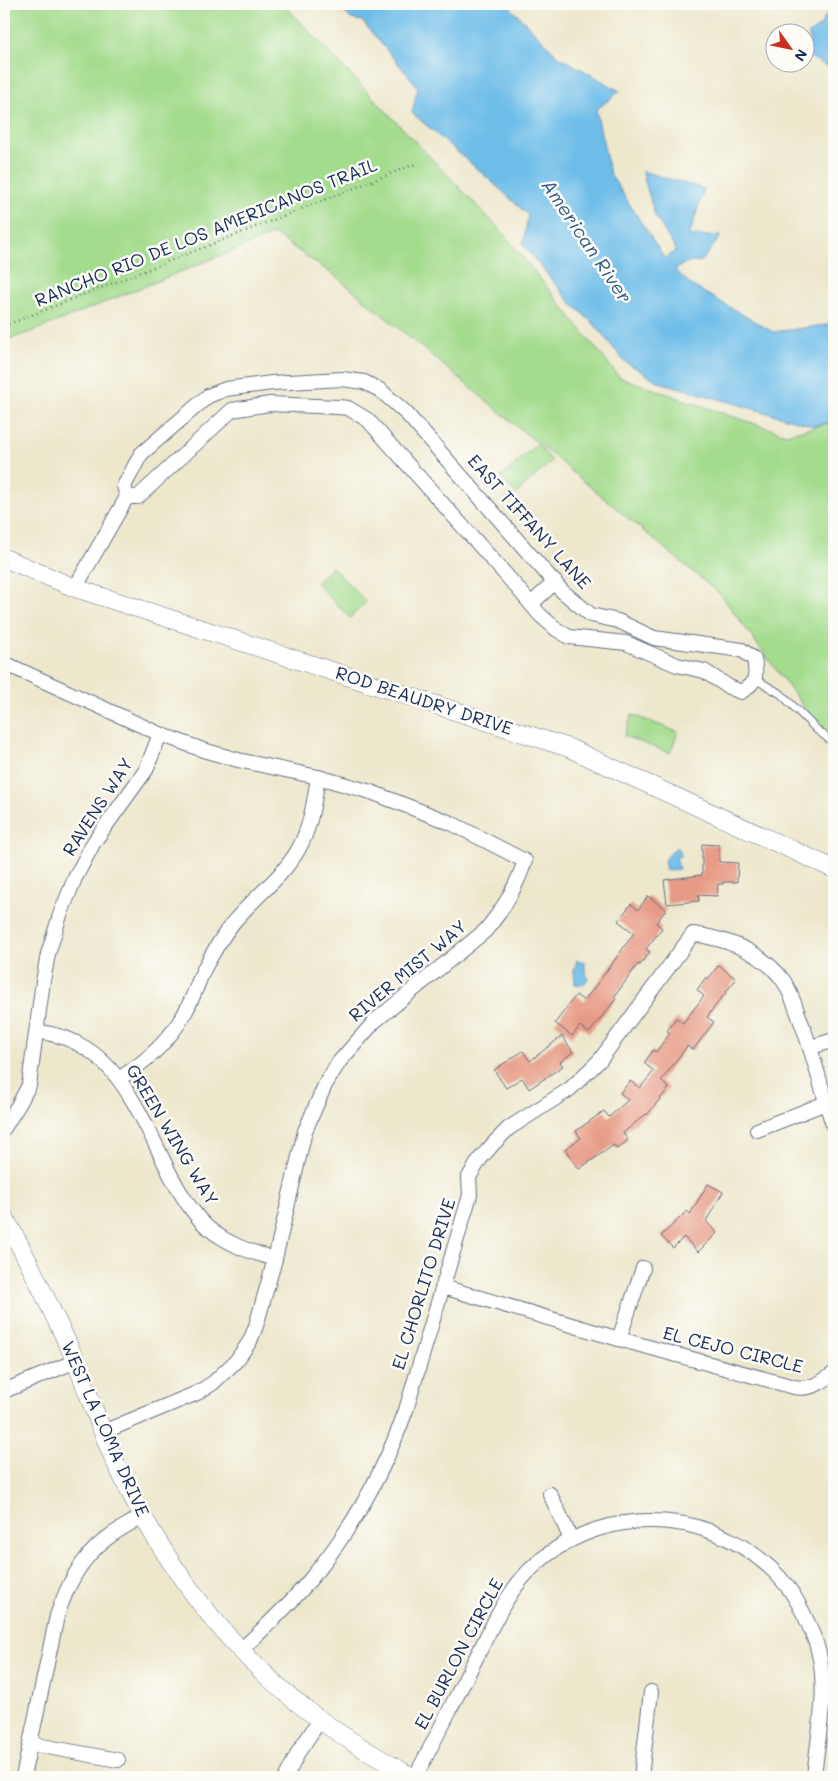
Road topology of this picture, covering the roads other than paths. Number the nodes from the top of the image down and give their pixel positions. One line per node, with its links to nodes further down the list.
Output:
1 (127, 497): 3 (street, EAST TIFFANY LANE); 4 (street, EAST TIFFANY LANE); 5 (street)
2 (4, 558): 4 (street, ROD BEAUDRY DRIVE)
3 (555, 582): 5 (street); 7 (street, EAST TIFFANY LANE)
4 (75, 588): 11 (street, ROD BEAUDRY DRIVE)
5 (531, 604): 7 (street)
6 (4, 663): 8 (street, RIVER MIST WAY)
7 (755, 679): 9 (lane)
8 (160, 734): 10 (street, RIVER MIST WAY); 12 (street, RAVENS WAY)
9 (834, 743)
10 (318, 777): 15 (street); 21 (street, RIVER MIST WAY)
11 (834, 870)
12 (37, 1031): 15 (street, GREEN WING WAY); 17 (street, RAVENS WAY)
13 (834, 1040): 14 (street)
14 (811, 1047): 16 (street); 23 (street, EL CHORLITO DRIVE)
15 (120, 1078): 21 (street, GREEN WING WAY)
16 (826, 1103): 18 (street); 19 (street)
17 (4, 1128)
18 (834, 1128)
19 (757, 1130)
20 (4, 1217): 25 (street, WEST LA LOMA DRIVE)
21 (275, 1259): 28 (street, RIVER MIST WAY)
22 (642, 1268): 24 (street)
23 (443, 1287): 24 (street, EL CEJO CIRCLE); 32 (street, EL CHORLITO DRIVE)
24 (619, 1339): 26 (street, EL CEJO CIRCLE)
25 (76, 1361): 27 (street); 28 (street, WEST LA LOMA DRIVE)
26 (834, 1373)
27 (4, 1390)
28 (103, 1432): 30 (street, WEST LA LOMA DRIVE)
29 (550, 1494): 31 (street)
30 (142, 1516): 32 (street, WEST LA LOMA DRIVE); 35 (street)
31 (571, 1539): 39 (street, EL BURLON CIRCLE); 41 (street, EL BURLON CIRCLE)
32 (240, 1650): 34 (street, WEST LA LOMA DRIVE)
33 (651, 1692): 40 (street)
34 (320, 1720): 38 (street); 39 (street, WEST LA LOMA DRIVE)
35 (31, 1744): 36 (street); 37 (street)
36 (118, 1760)
37 (23, 1777)
38 (286, 1777)
39 (414, 1777)
40 (641, 1777)
41 (814, 1777)

